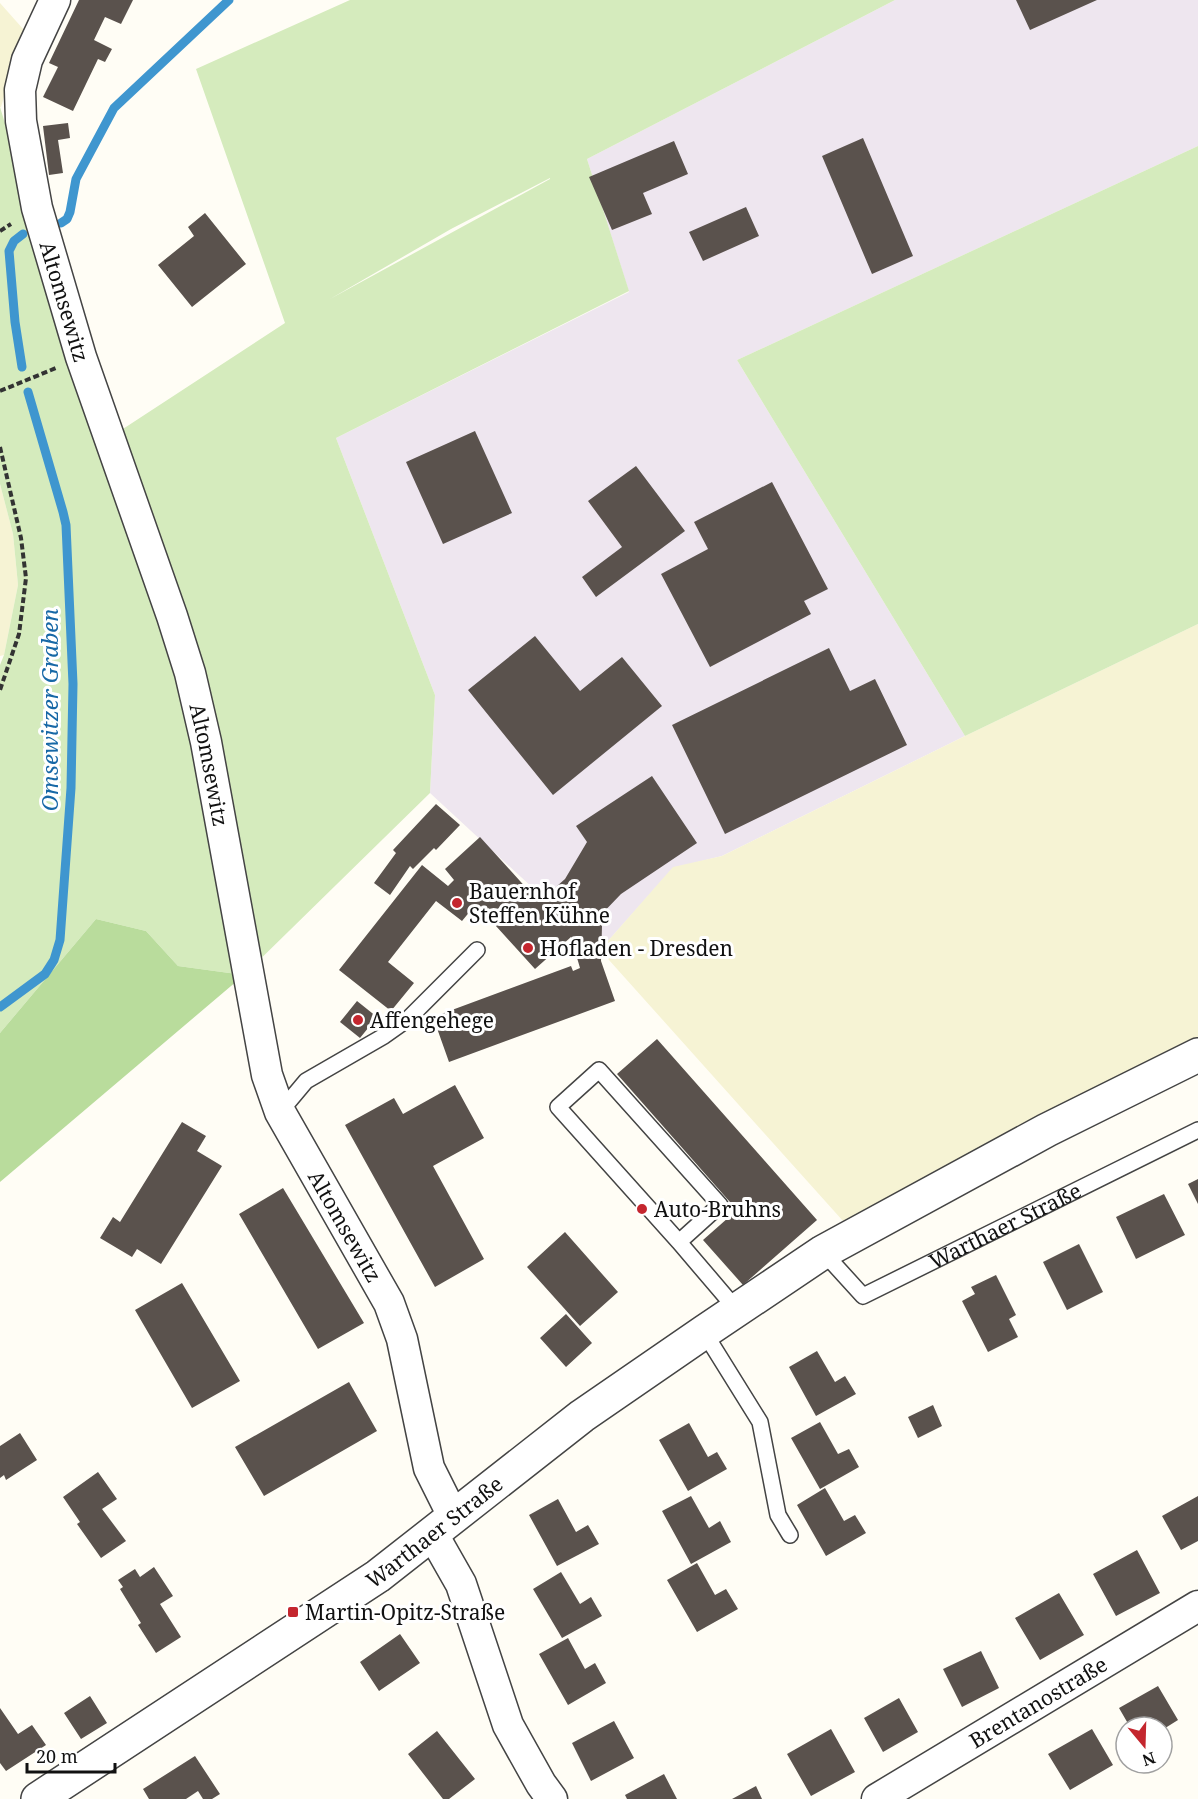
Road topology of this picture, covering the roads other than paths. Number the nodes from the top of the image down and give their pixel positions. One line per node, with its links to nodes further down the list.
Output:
1 (55, 0): 4 (street, Altomsewitz)
2 (477, 950): 4 (lane)
3 (1198, 1055): 7 (street, Warthaer Straße)
4 (280, 1112): 10 (street, Altomsewitz)
5 (1198, 1130): 7 (lane, Warthaer Straße)
6 (679, 1242): 6 (lane); 8 (lane)
7 (823, 1252): 8 (street, Warthaer Straße)
8 (737, 1310): 9 (street, Warthaer Straße)
9 (704, 1332): 10 (street, Warthaer Straße); 11 (lane)
10 (442, 1525): 13 (street, Warthaer Straße); 14 (street)
11 (790, 1534)
12 (1198, 1606): 15 (street, Brentanostraße)
13 (38, 1799)
14 (552, 1799)
15 (877, 1799)

